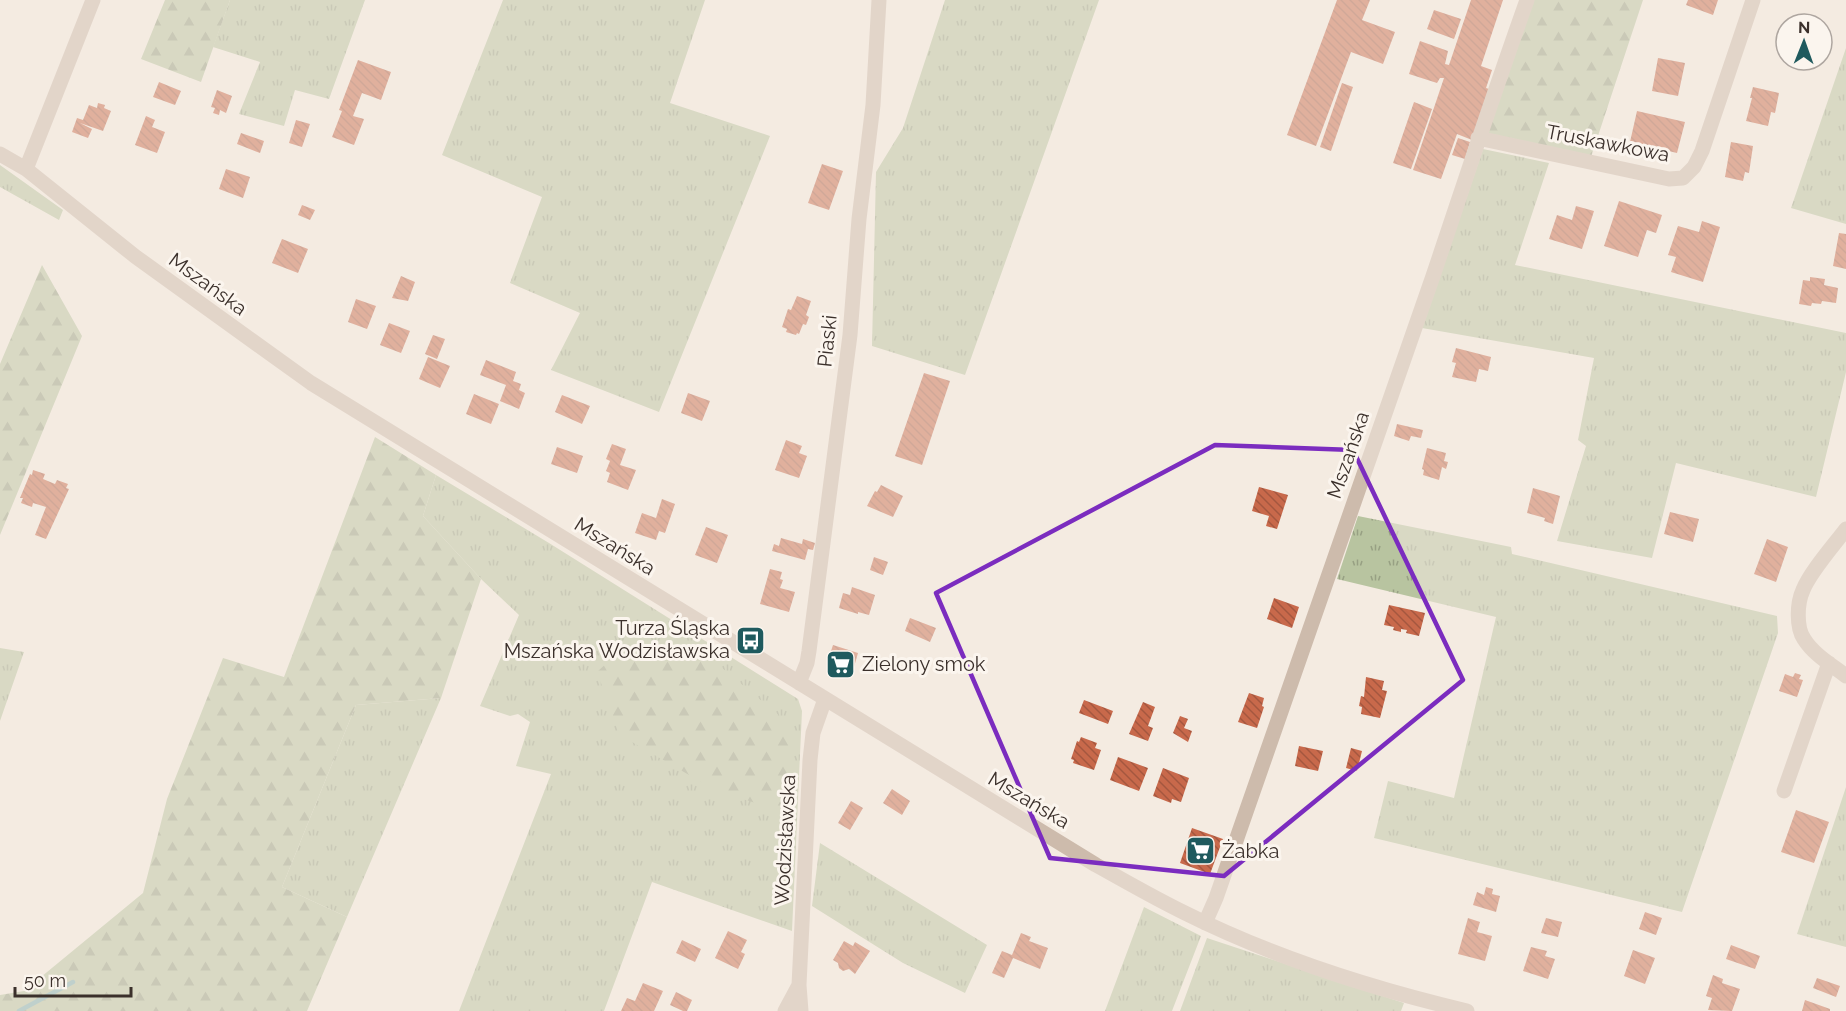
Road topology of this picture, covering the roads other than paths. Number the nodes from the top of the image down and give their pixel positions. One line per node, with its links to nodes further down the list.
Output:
1 (93, 0): 7 (street)
2 (879, 0): 11 (street, Piaski)
3 (1527, 0): 5 (street, Mszańska)
4 (1753, 0): 5 (street, Truskawkowa)
5 (1478, 138): 14 (street, Mszańska)
6 (0, 153): 7 (street, Mszańska)
7 (26, 169): 11 (street, Mszańska)
8 (1846, 529): 9 (street)
9 (1829, 663): 10 (street); 13 (street)
10 (1846, 676)
11 (799, 683): 12 (street, Mszańska)
12 (825, 699): 14 (street, Mszańska); 15 (street, Wodzisławska)
13 (1784, 791)
14 (1205, 923): 18 (street, Mszańska)
15 (799, 985): 16 (street, Wodzisławska); 17 (street, Wodzisławska)
16 (785, 1011)
17 (801, 1011)
18 (1467, 1011)

